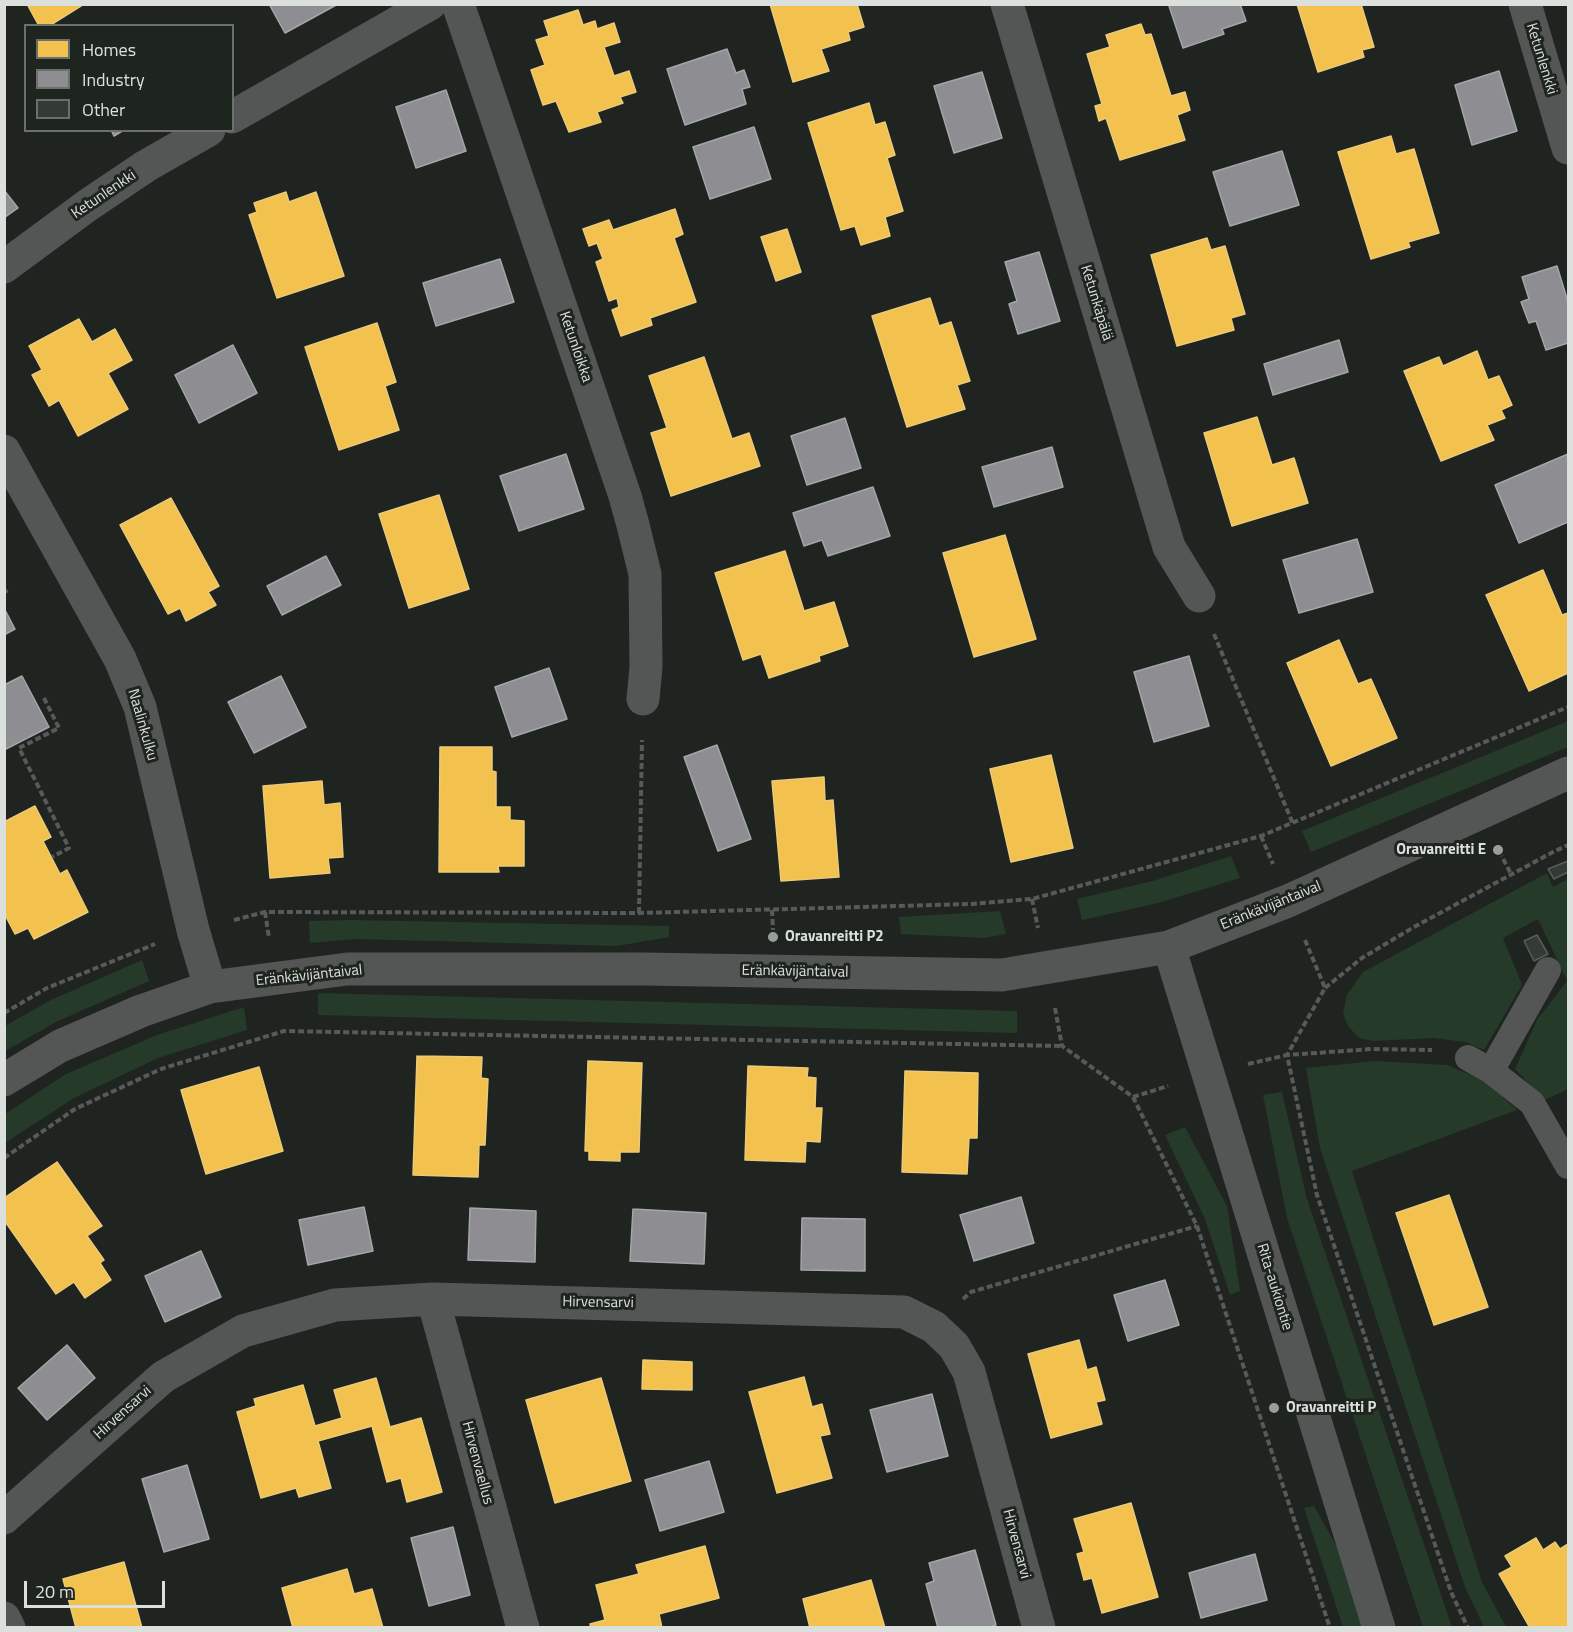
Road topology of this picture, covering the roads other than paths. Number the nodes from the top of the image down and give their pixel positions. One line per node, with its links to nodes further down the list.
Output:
1 (430, 4): 5 (street)
2 (458, 4): 11 (street, Ketunloikka)
3 (1007, 4): 10 (street, Ketunkäpälä)
4 (1525, 4): 7 (street, Ketunlenkki)
5 (234, 116)
6 (206, 132): 8 (street, Ketunlenkki)
7 (1569, 148)
8 (4, 267)
9 (4, 451): 15 (street, Naalinkulku)
10 (1198, 597)
11 (643, 699)
12 (1569, 772): 13 (street, Eränkävijäntaival)
13 (1168, 947): 15 (street, Eränkävijäntaival); 26 (street, Rita-aukiontie)
14 (1548, 970): 17 (lane)
15 (210, 987): 18 (street, Eränkävijäntaival)
16 (1468, 1058): 17 (lane)
17 (1491, 1071): 19 (lane)
18 (4, 1080)
19 (1569, 1166)
20 (433, 1299): 21 (street, Hirvensarvi); 24 (street, Hirvenvaellus); 25 (street, Hirvensarvi)
21 (4, 1518)
22 (4, 1618): 23 (street)
23 (9, 1628)
24 (523, 1628)
25 (1039, 1628)
26 (1379, 1628)

